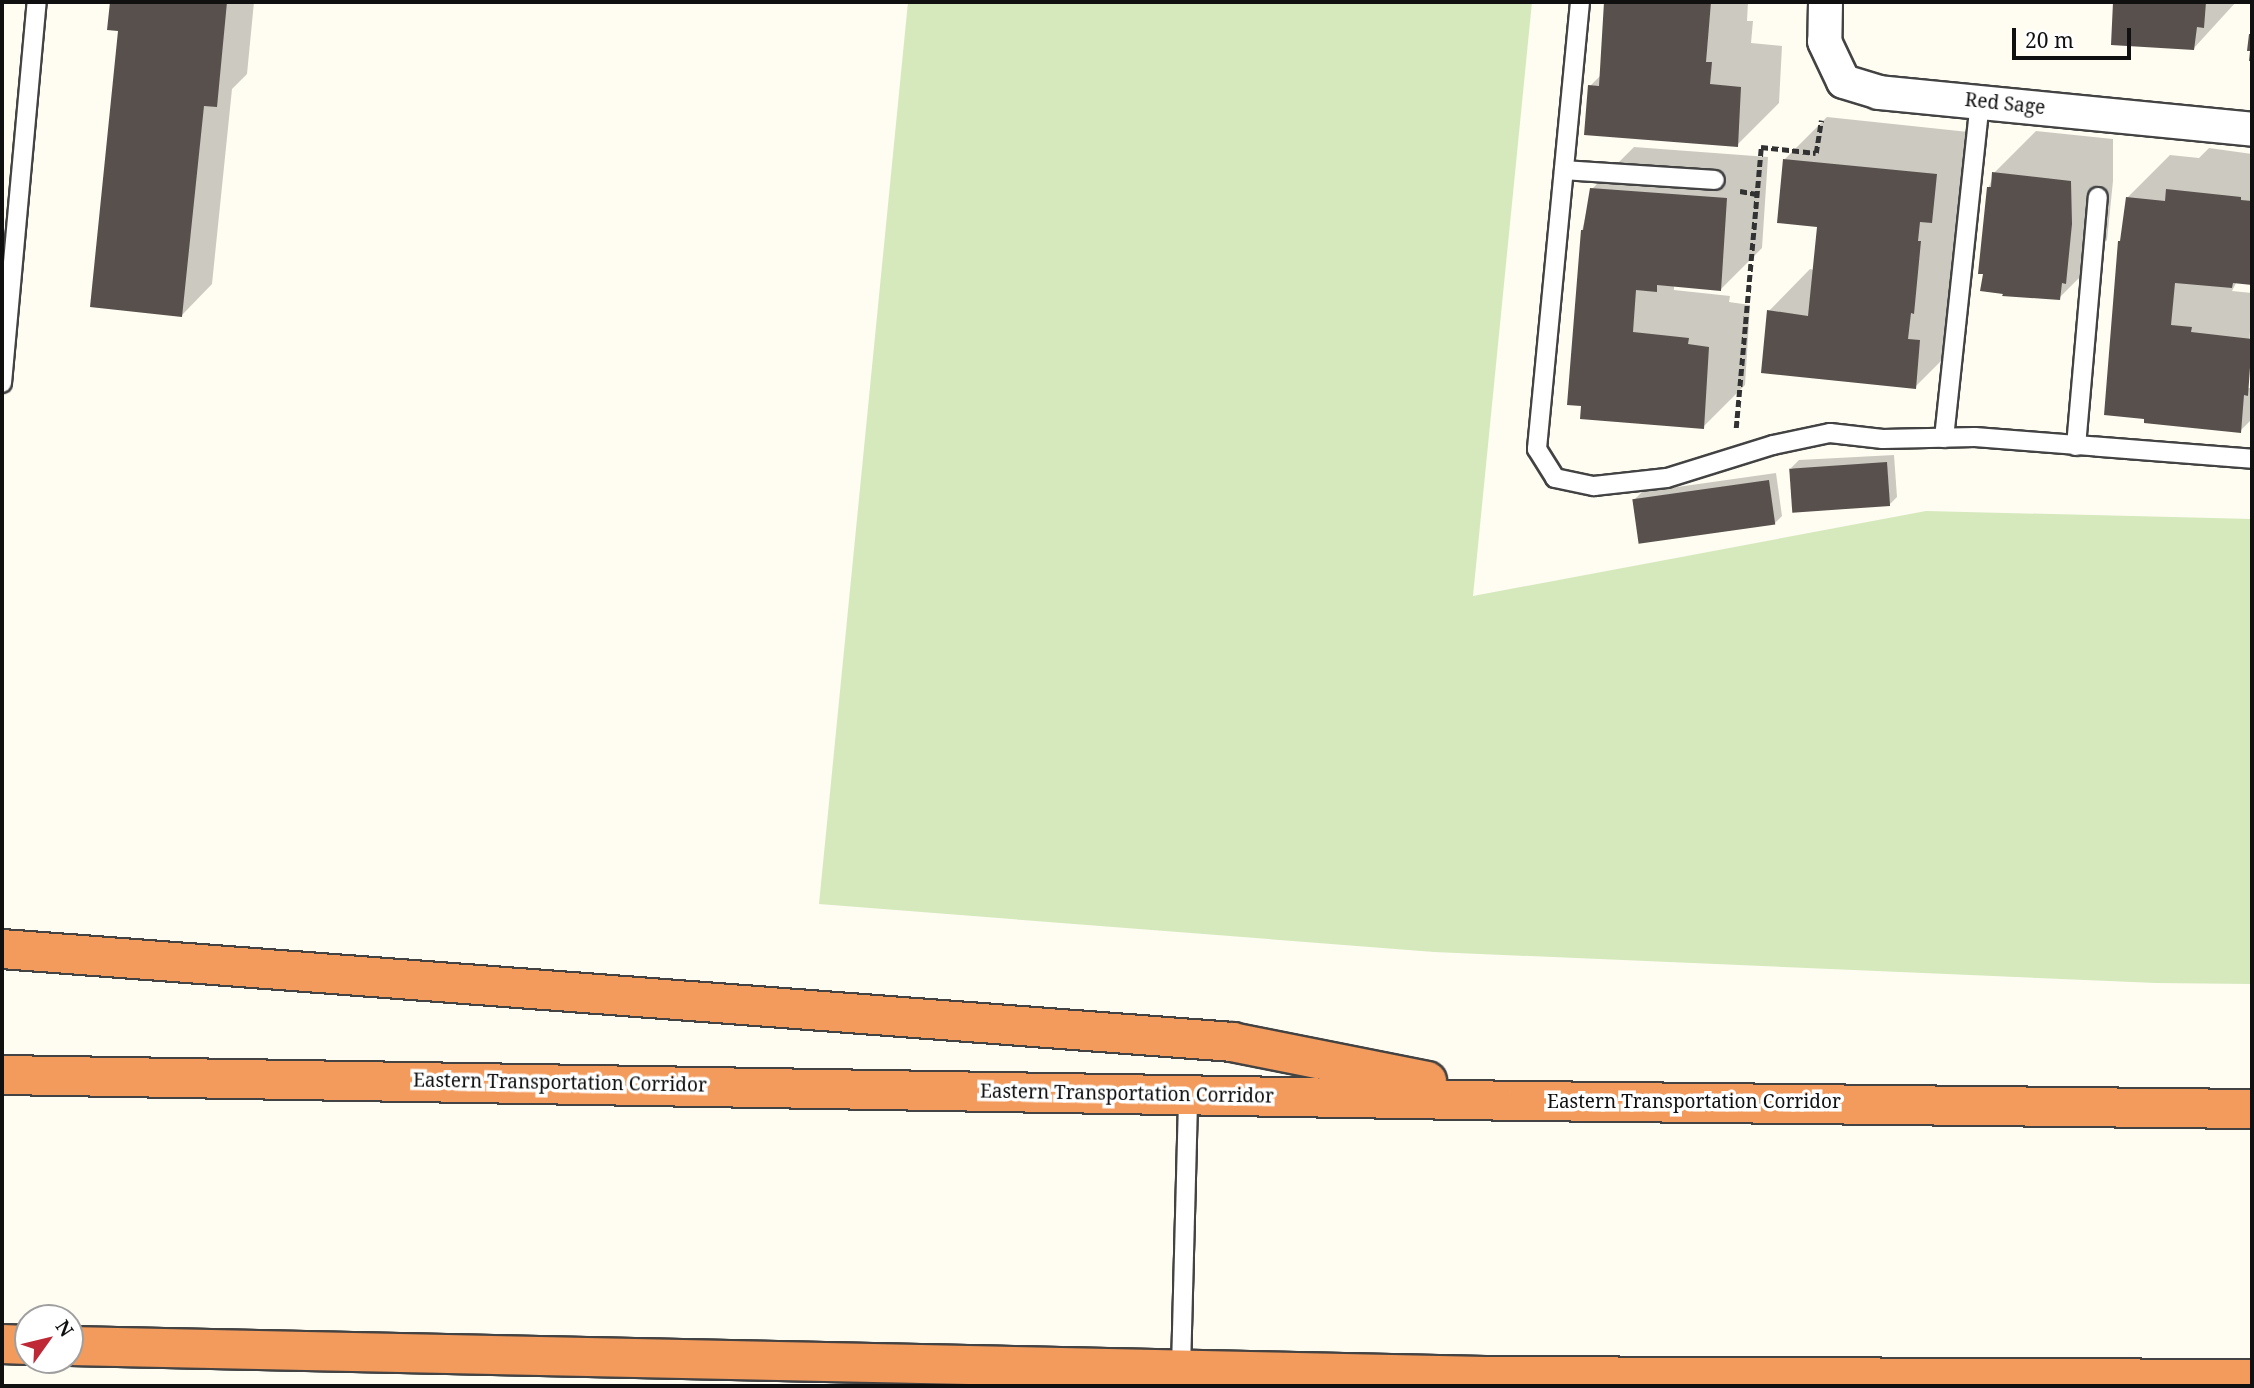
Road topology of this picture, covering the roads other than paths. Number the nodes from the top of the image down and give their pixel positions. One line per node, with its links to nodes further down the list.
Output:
1 (37, 2): 9 (lane)
2 (1580, 2): 6 (lane)
3 (1825, 2): 4 (street, Red Sage)
4 (1980, 102): 5 (street, Red Sage); 10 (lane)
5 (2252, 129)
6 (1564, 170): 7 (lane); 10 (lane)
7 (1715, 180)
8 (2098, 197): 11 (lane)
9 (2, 383)
10 (1944, 438): 11 (lane)
11 (2076, 446): 12 (lane)
12 (2252, 459)
13 (2, 949): 16 (highway)
14 (2, 1074): 15 (highway, Eastern Transportation Corridor)
15 (1188, 1095): 16 (highway, Eastern Transportation Corridor); 19 (lane)
16 (1525, 1101): 17 (highway, Eastern Transportation Corridor)
17 (2252, 1109)
18 (84, 1346): 19 (highway)
19 (1181, 1369): 20 (highway)
20 (2252, 1379)

